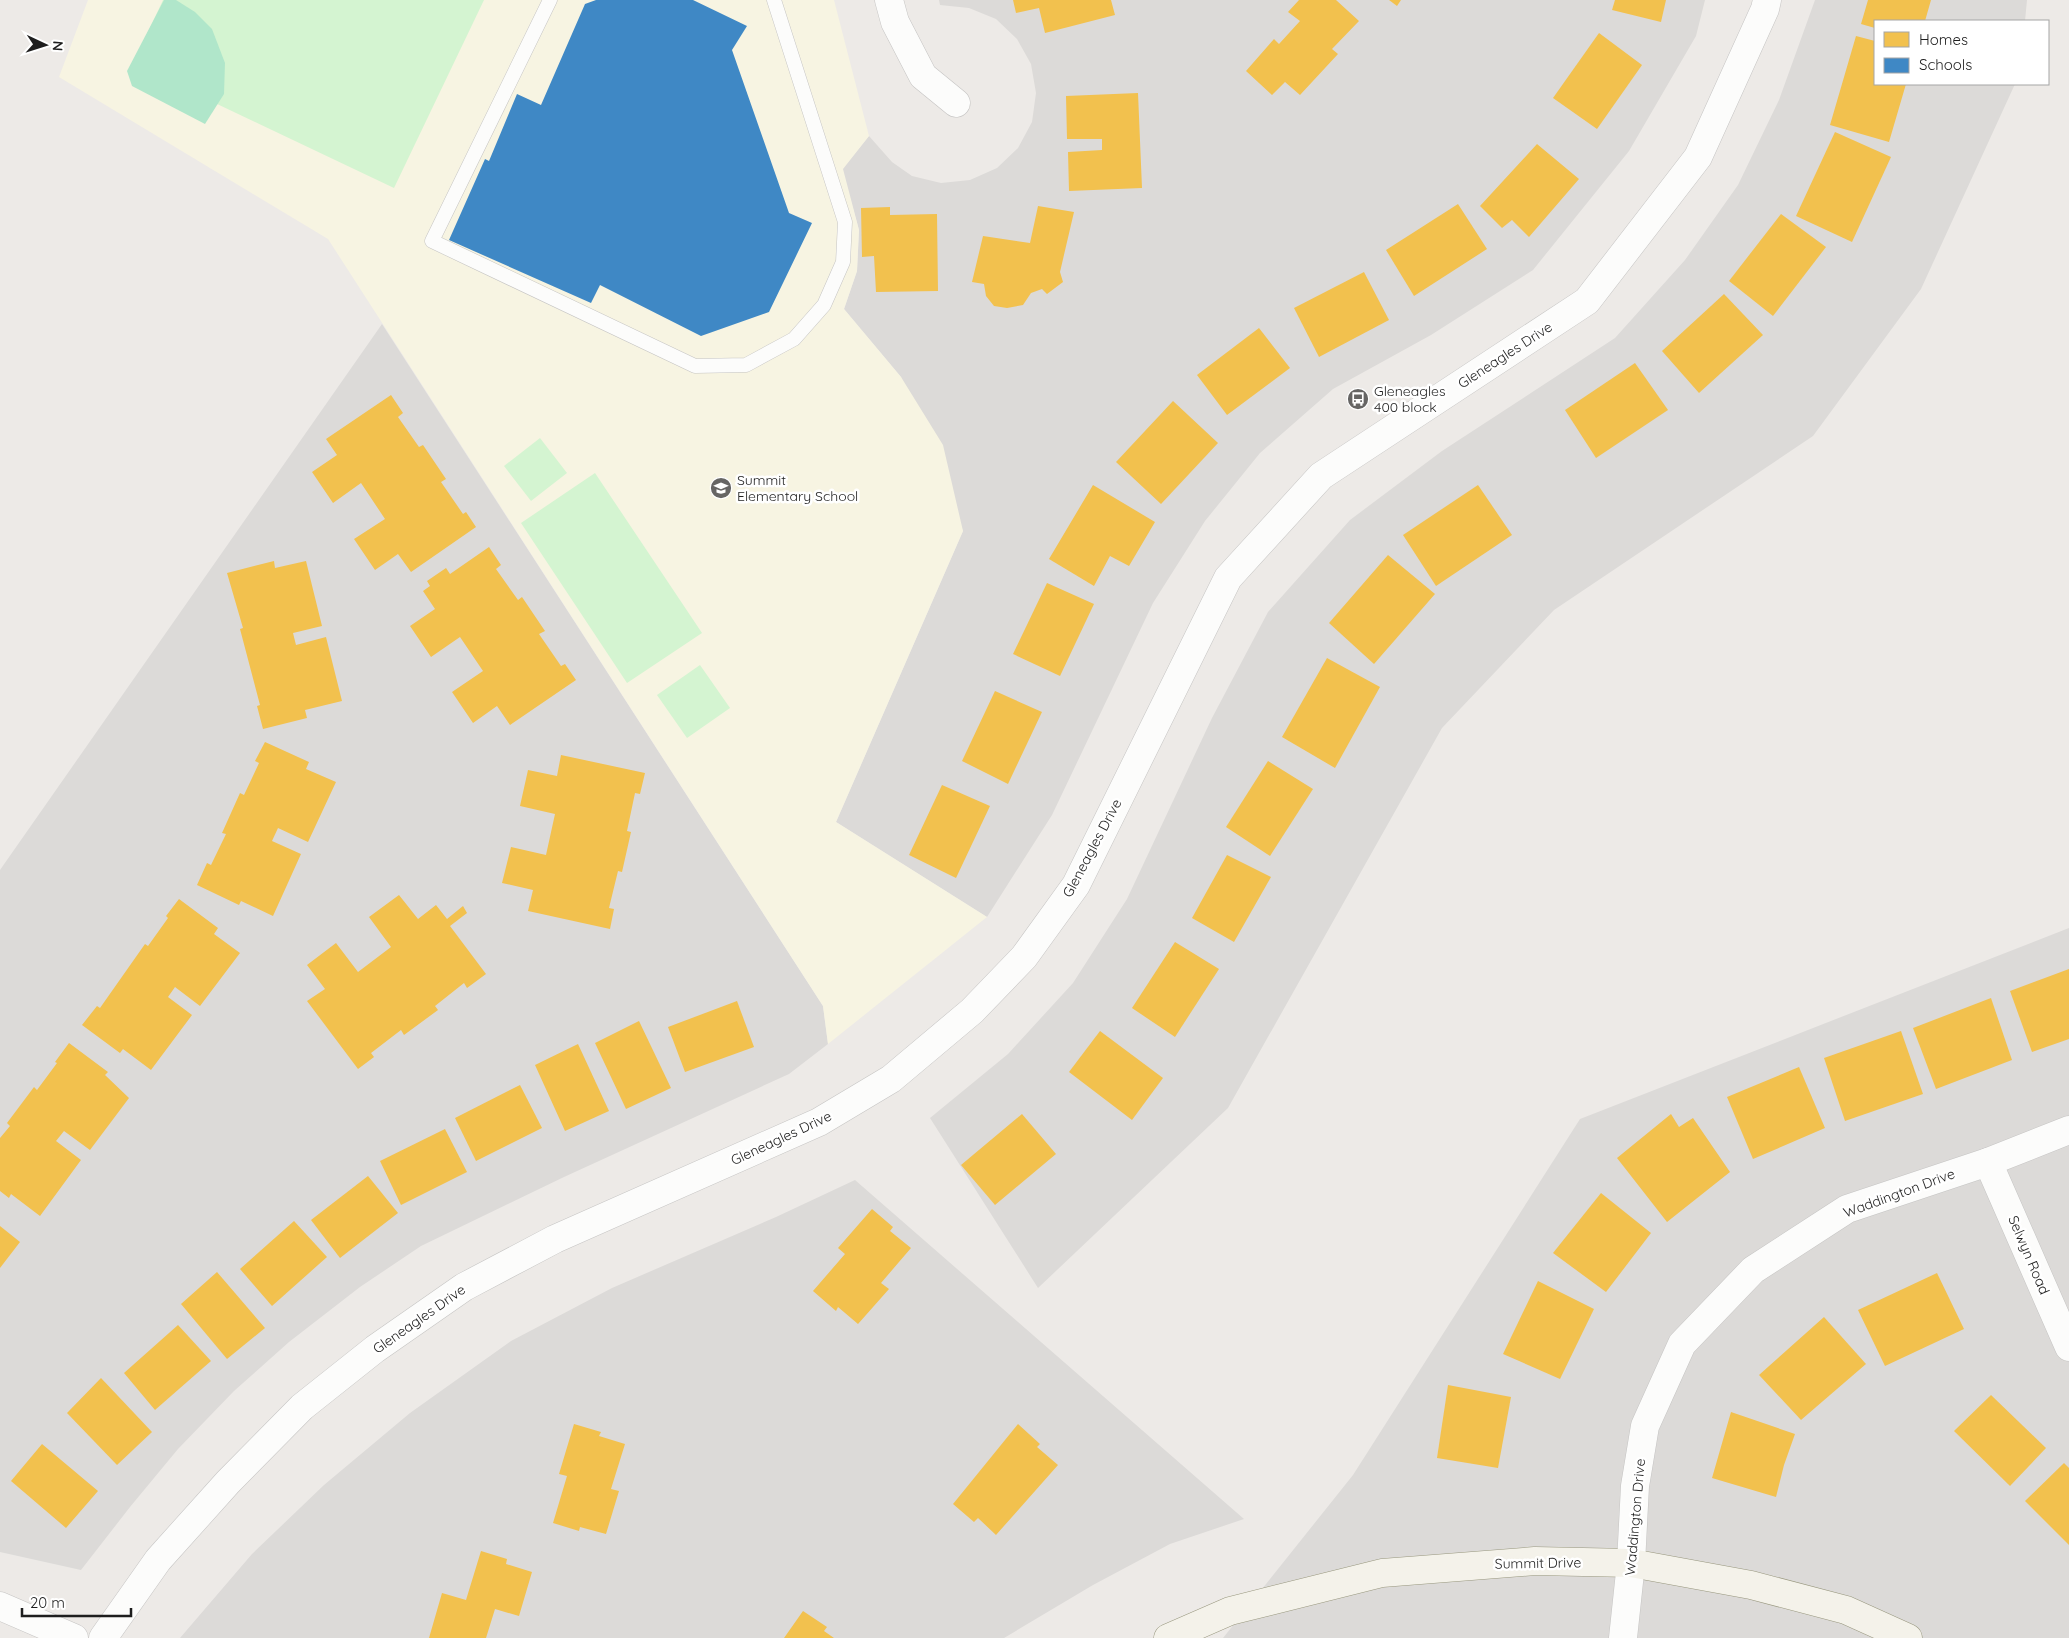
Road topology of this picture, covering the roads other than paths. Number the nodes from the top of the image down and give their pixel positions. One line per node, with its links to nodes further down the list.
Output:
1 (550, 0): 2 (lane)
2 (774, 0)
3 (889, 0): 5 (street)
4 (1767, 0): 12 (street, Gleneagles Drive)
5 (956, 102)
6 (2069, 1130): 7 (street, Waddington Drive)
7 (1988, 1162): 8 (street, Selwyn Road); 9 (street, Waddington Drive)
8 (2069, 1347)
9 (1631, 1563): 13 (main road, Summit Drive); 14 (street, Waddington Drive); 15 (main road, Summit Drive)
10 (0, 1606): 11 (street)
11 (74, 1638)
12 (103, 1638)
13 (1168, 1638)
14 (1623, 1638)
15 (1908, 1638)

